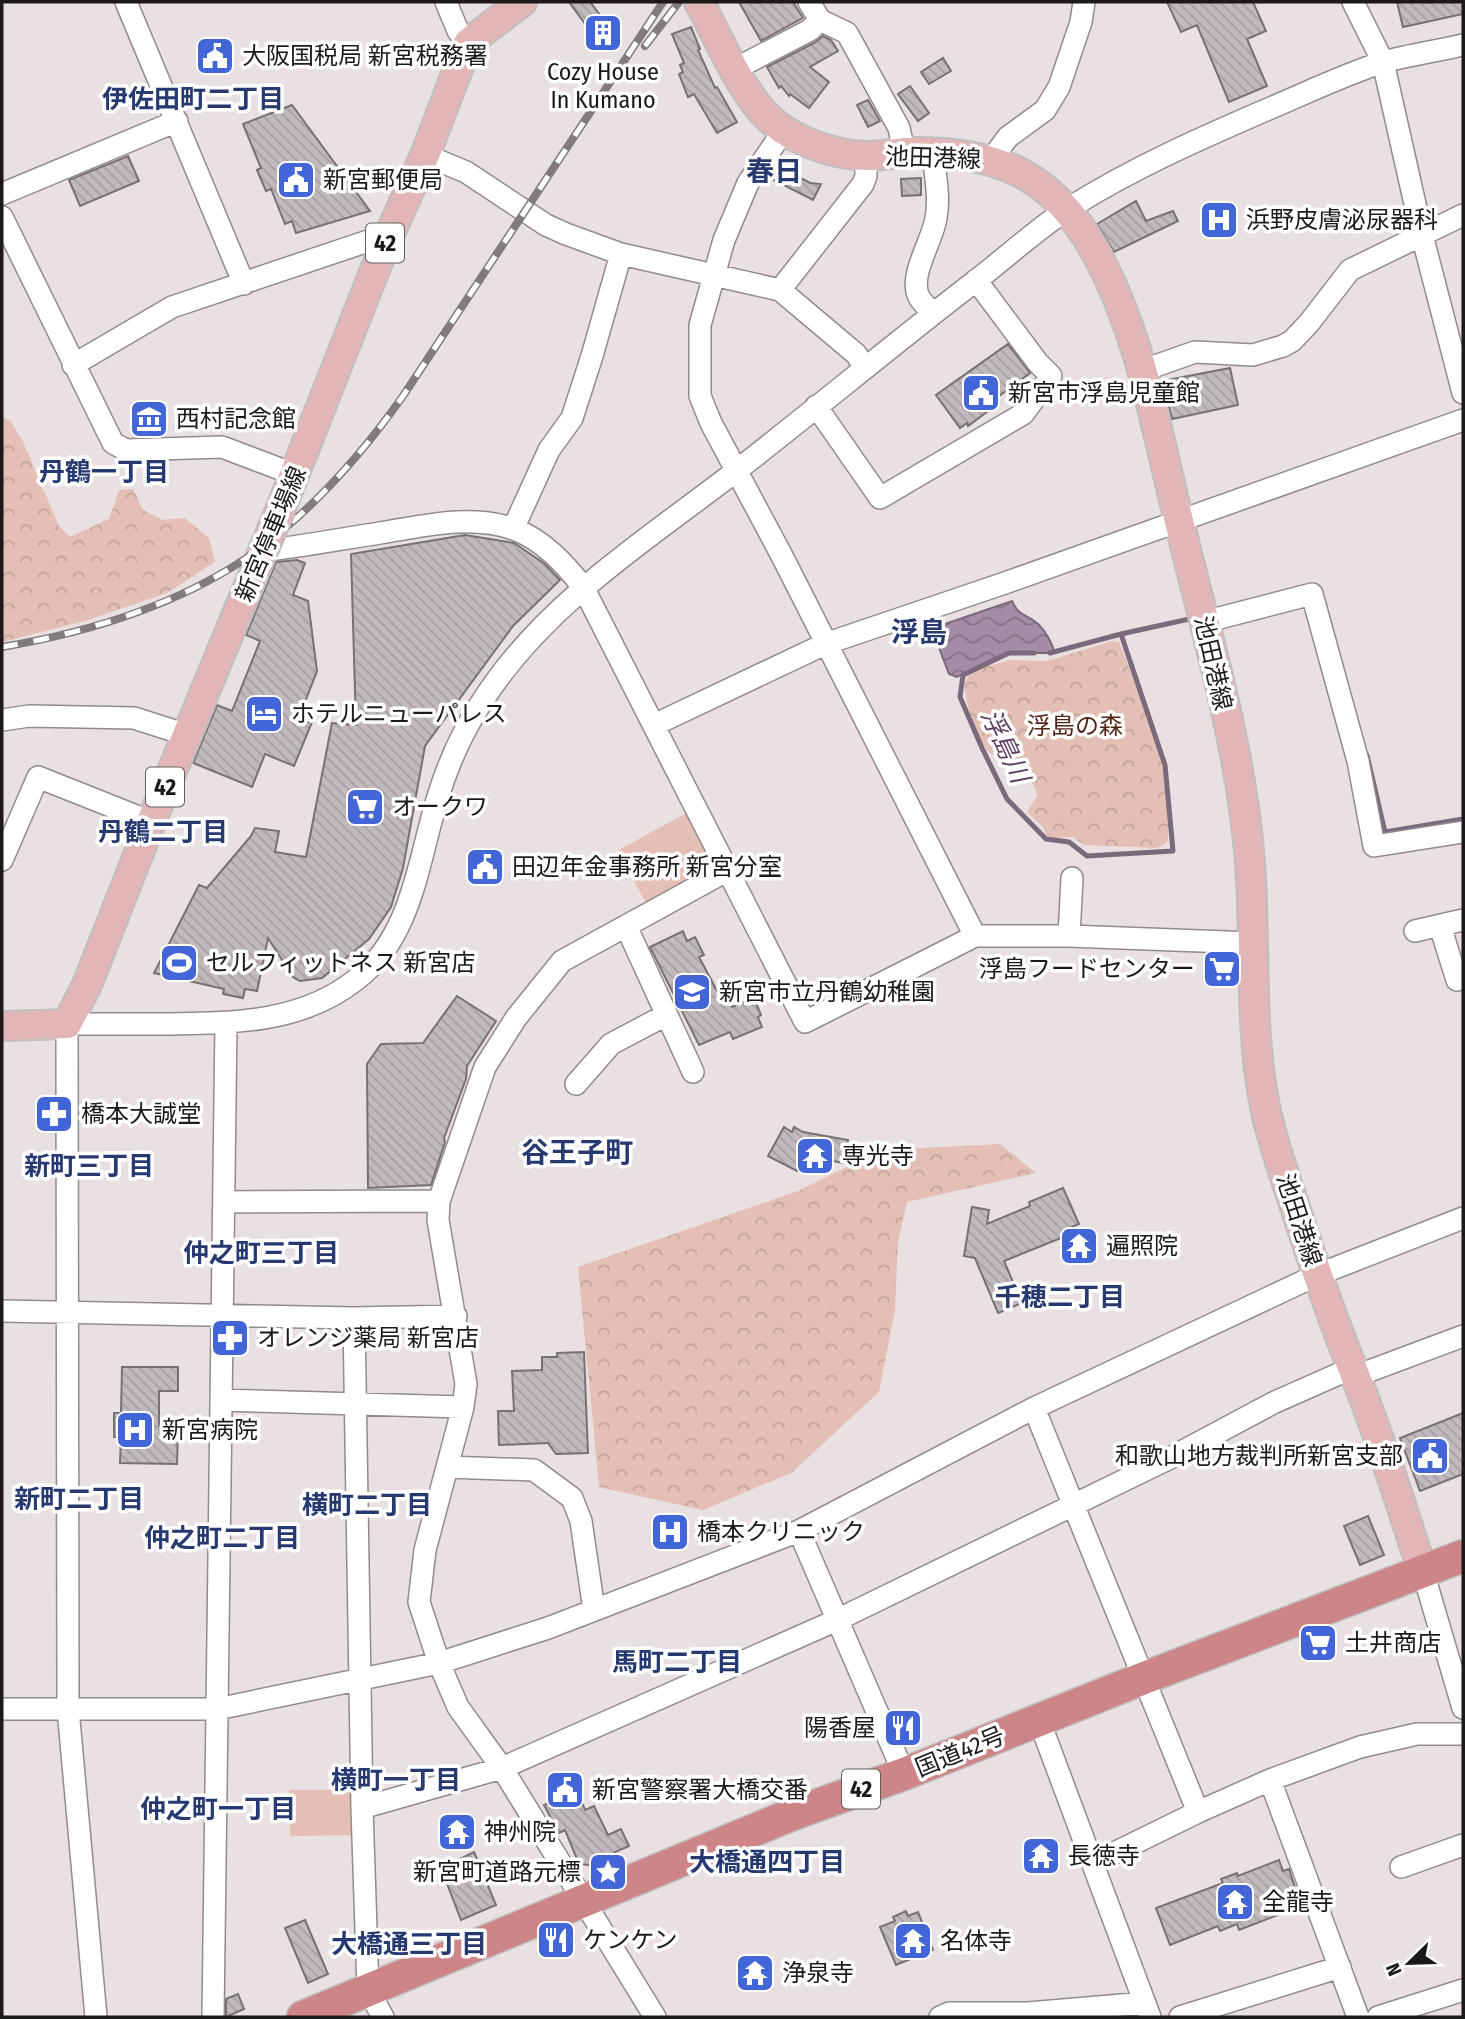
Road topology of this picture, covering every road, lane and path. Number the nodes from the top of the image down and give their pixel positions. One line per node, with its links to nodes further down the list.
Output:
1 (126, 2): 12 (street)
2 (446, 2): 8 (street)
3 (522, 2): 8 (main road)
4 (699, 2): 11 (main road, 池田港線)
5 (1084, 2): 18 (street)
6 (1353, 2): 10 (street)
7 (814, 11): 11 (street); 14 (street)
8 (468, 43): 16 (main road, 新宮停車場線 / 42)
9 (1463, 45): 10 (street)
10 (1383, 62): 20 (street); 23 (street)
11 (736, 69): 13 (main road, 池田港線)
12 (177, 121): 19 (street); 28 (street)
13 (783, 130): 17 (main road, 池田港線); 26 (street)
14 (904, 152): 15 (main road, 池田港線); 17 (main road, 池田港線)
15 (933, 153): 18 (main road, 池田港線); 30 (street)
16 (425, 155): 24 (main road, 新宮停車場線 / 42); 25 (street)
17 (866, 156): 29 (street)
18 (991, 160): 20 (main road, 池田港線)
19 (2, 194)
20 (1067, 209): 27 (street); 33 (main road, 池田港線)
21 (1463, 215): 23 (street)
22 (2, 217): 31 (street)
23 (1422, 235): 33 (street); 34 (street)
24 (384, 247): 28 (street); 38 (main road, 新宮停車場線 / 42)
25 (621, 254): 26 (street); 40 (street)
26 (713, 275): 29 (street); 37 (street)
27 (976, 280): 30 (street); 35 (street)
28 (244, 284): 31 (street)
29 (780, 290): 32 (street)
30 (933, 314): 32 (street)
31 (73, 365): 38 (street)
32 (864, 366): 35 (street)
33 (1143, 370): 39 (main road, 池田港線)
34 (1463, 393)
35 (816, 406): 37 (street)
36 (1463, 420): 39 (street)
37 (737, 470): 42 (street); 44 (street)
38 (296, 475): 41 (main road, 新宮停車場線 / 42, bridge)
39 (1178, 520): 43 (main road, 池田港線); 44 (street)
40 (513, 529): 41 (street); 42 (street)
41 (263, 551): 47 (main road, 新宮停車場線 / 42)
42 (583, 587): 46 (street); 62 (street)
43 (1204, 622): 49 (street); 59 (main road, 池田港線)
44 (825, 644): 46 (street); 57 (street)
45 (2, 720): 47 (street)
46 (654, 725): 51 (street)
47 (187, 735): 48 (main road, 新宮停車場線 / 42)
48 (151, 822): 50 (street); 63 (main road, 新宮停車場線 / 42)
49 (1463, 832)
50 (2, 860)
51 (728, 870): 54 (street); 57 (street)
52 (1072, 878): 58 (street)
53 (1463, 920): 55 (street)
54 (626, 926): 61 (street); 67 (street)
55 (1440, 926): 56 (street); 60 (street)
56 (1415, 931)
57 (975, 936): 58 (street)
58 (1069, 936): 59 (street)
59 (1253, 943): 70 (main road, 池田港線)
60 (1457, 980)
61 (666, 1015): 65 (street); 66 (street)
62 (226, 1023): 63 (street); 68 (street)
63 (67, 1024): 64 (main road); 72 (street)
64 (2, 1026)
65 (693, 1072)
66 (576, 1084)
67 (439, 1201): 68 (street); 74 (street)
68 (223, 1202): 73 (street)
69 (1463, 1218): 70 (street)
70 (1317, 1275): 77 (main road, 池田港線); 81 (street)
71 (2, 1311): 72 (street)
72 (67, 1314): 73 (street); 94 (street)
73 (222, 1316): 75 (street); 78 (street)
74 (456, 1316): 75 (street); 80 (street)
75 (354, 1318): 79 (street)
76 (1463, 1336): 77 (street)
77 (1354, 1372): 83 (street); 86 (main road, 池田港線)
78 (221, 1401): 79 (street); 95 (street)
79 (355, 1404): 80 (street); 91 (street)
80 (463, 1407): 82 (street)
81 (1034, 1408): 83 (street); 84 (street)
82 (447, 1467): 87 (street); 89 (street)
83 (1073, 1504): 88 (street); 90 (street)
84 (799, 1531): 87 (street); 88 (street)
85 (1463, 1556): 86 (highway, 国道42号 / 42)
86 (1423, 1572): 90 (highway, 国道42号 / 42); 92 (street)
87 (594, 1610): 89 (street)
88 (837, 1620): 98 (street); 99 (street)
89 (439, 1663): 91 (street); 98 (street)
90 (1143, 1678): 96 (highway, 国道42号 / 42); 102 (street)
91 (360, 1679): 95 (street); 101 (street)
92 (1463, 1708)
93 (2, 1709): 94 (street)
94 (68, 1709): 95 (street); 111 (street)
95 (217, 1709): 112 (street)
96 (1039, 1720): 99 (highway, 国道42号 / 42); 104 (street)
97 (1463, 1734): 100 (street)
98 (502, 1768): 101 (street); 106 (street)
99 (904, 1774): 106 (highway, 国道42号 / 42)
100 (1270, 1780): 102 (street); 107 (street)
101 (362, 1808): 108 (street)
102 (1198, 1812): 104 (street)
103 (1463, 1845): 105 (street)
104 (1094, 1863): 110 (street)
105 (1401, 1867)
106 (583, 1900): 108 (highway, 国道42号 / 42); 115 (street)
107 (1339, 1967): 117 (street); 118 (street)
108 (368, 1990): 113 (highway, 国道42号 / 42); 114 (street)
109 (1463, 1990): 119 (street)
110 (1147, 2010): 116 (street)
111 (96, 2017)
112 (214, 2017)
113 (303, 2017)
114 (383, 2017)
115 (655, 2017)
116 (940, 2017)
117 (1180, 2017)
118 (1358, 2017)
119 (1378, 2017)

